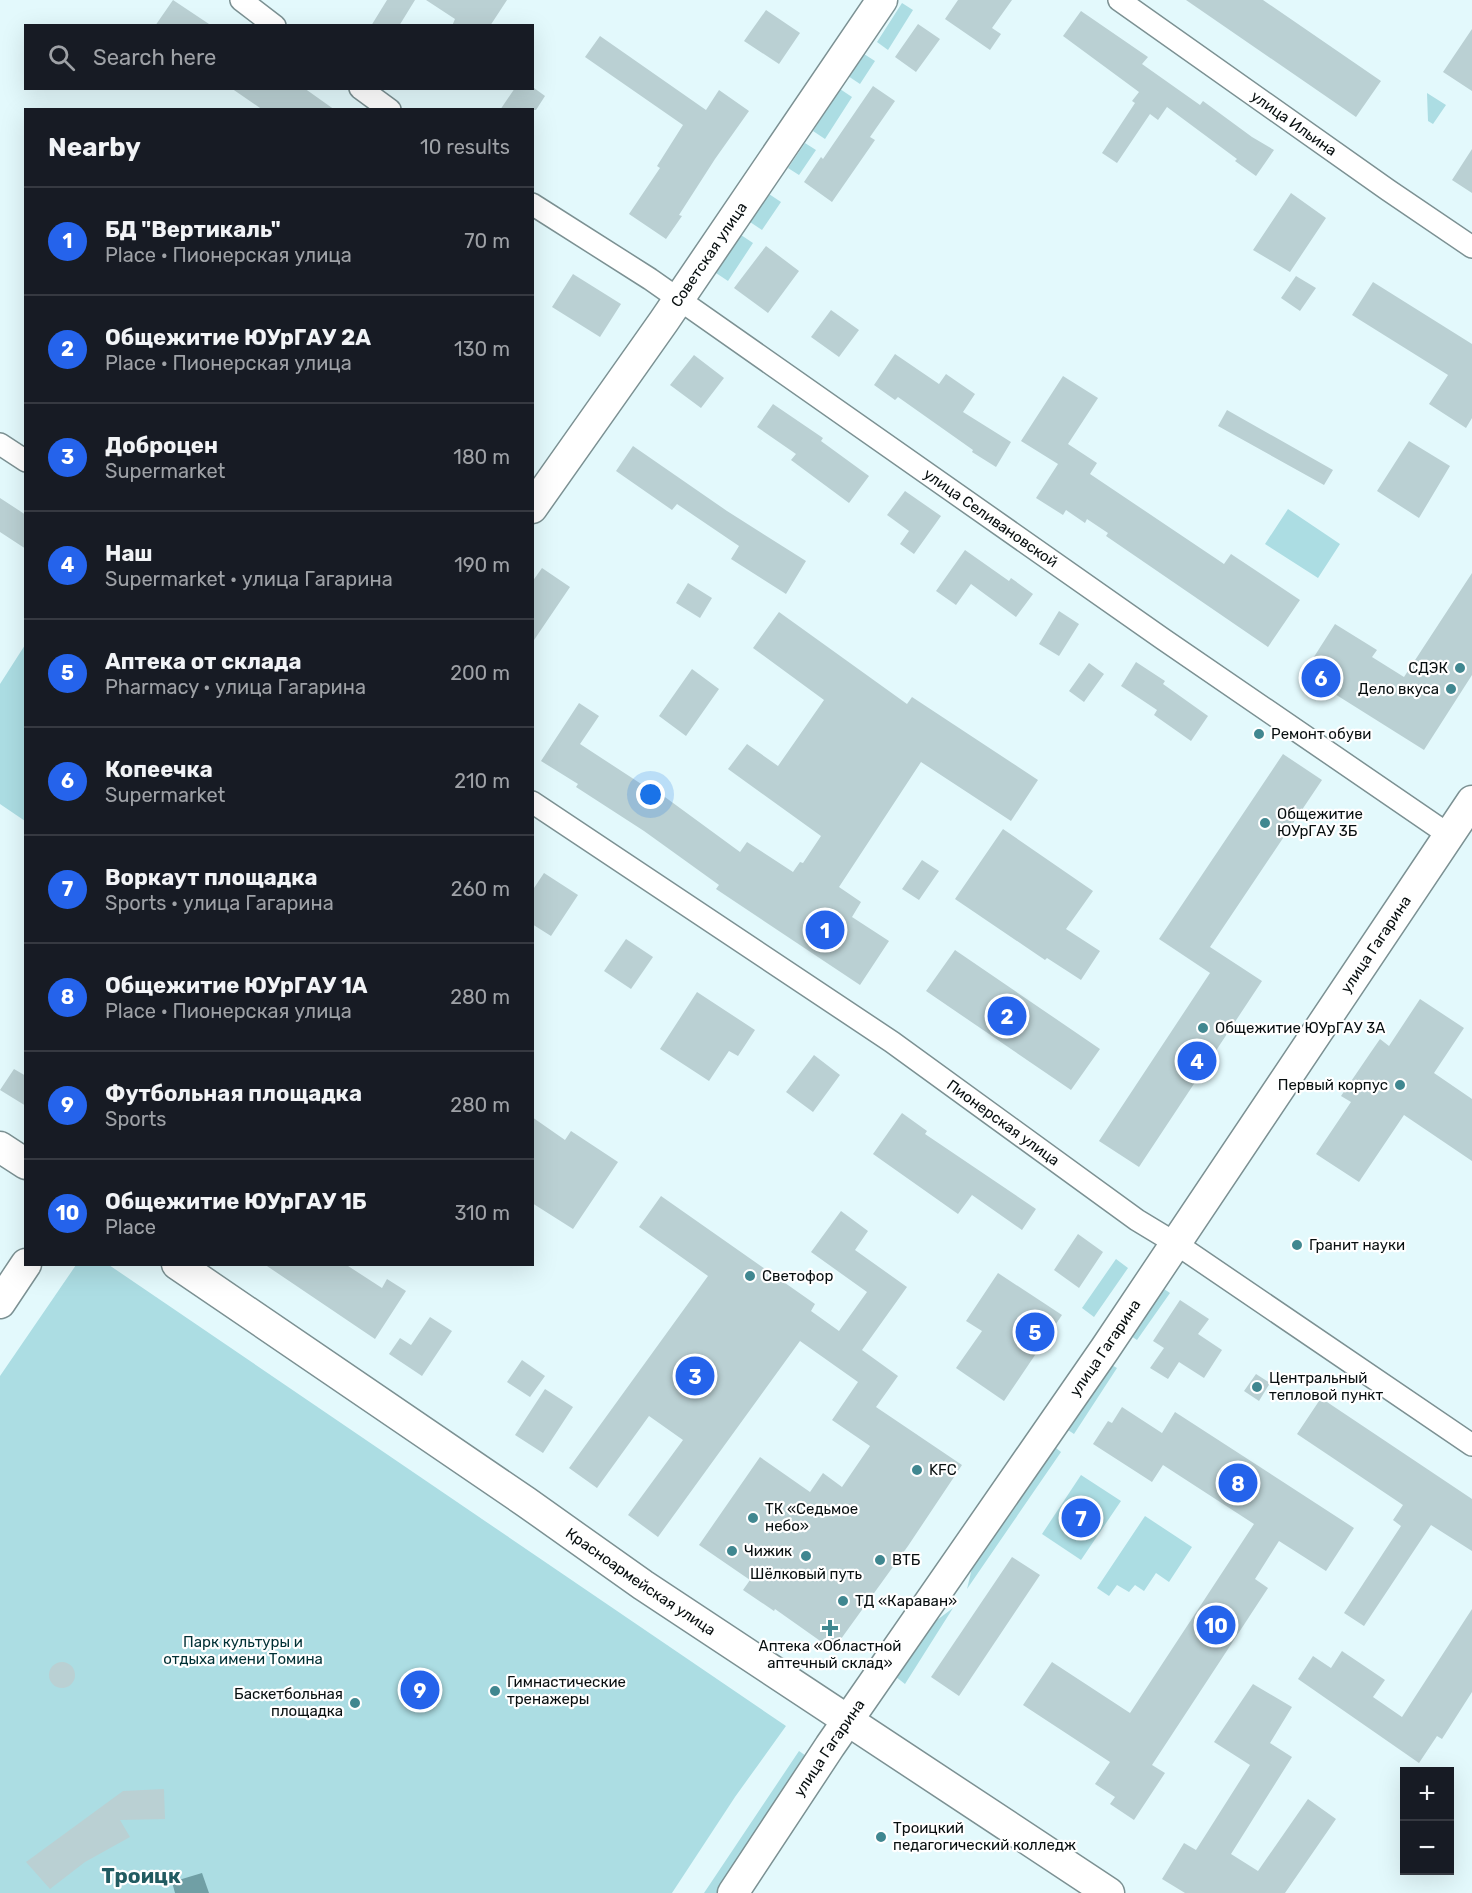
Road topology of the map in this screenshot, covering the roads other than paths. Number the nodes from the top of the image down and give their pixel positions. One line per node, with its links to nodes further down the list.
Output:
1 (241, 0): 4 (street)
2 (882, 0): 9 (street, Советская улица)
3 (1119, 0): 8 (street, улица Ильина)
4 (272, 24)
5 (363, 90): 6 (street)
6 (387, 108)
7 (534, 205): 9 (street, улица Селивановской)
8 (1472, 247)
9 (678, 299): 12 (street, Советская улица); 15 (street, улица Селивановской)
10 (0, 444): 11 (street)
11 (24, 460)
12 (534, 505)
13 (1472, 801): 15 (street, улица Гагарина)
14 (534, 803): 18 (street, Пионерская улица)
15 (1449, 835): 18 (street, улица Гагарина)
16 (0, 1147): 17 (street)
17 (24, 1163)
18 (1175, 1243): 22 (street, Пионерская улица); 23 (street, улица Гагарина)
19 (25, 1266): 21 (street)
20 (180, 1266): 23 (street, Красноармейская улица)
21 (0, 1303)
22 (1472, 1445)
23 (848, 1721): 24 (street, улица Гагарина); 25 (street, Красноармейская улица)
24 (733, 1893)
25 (1110, 1893)

